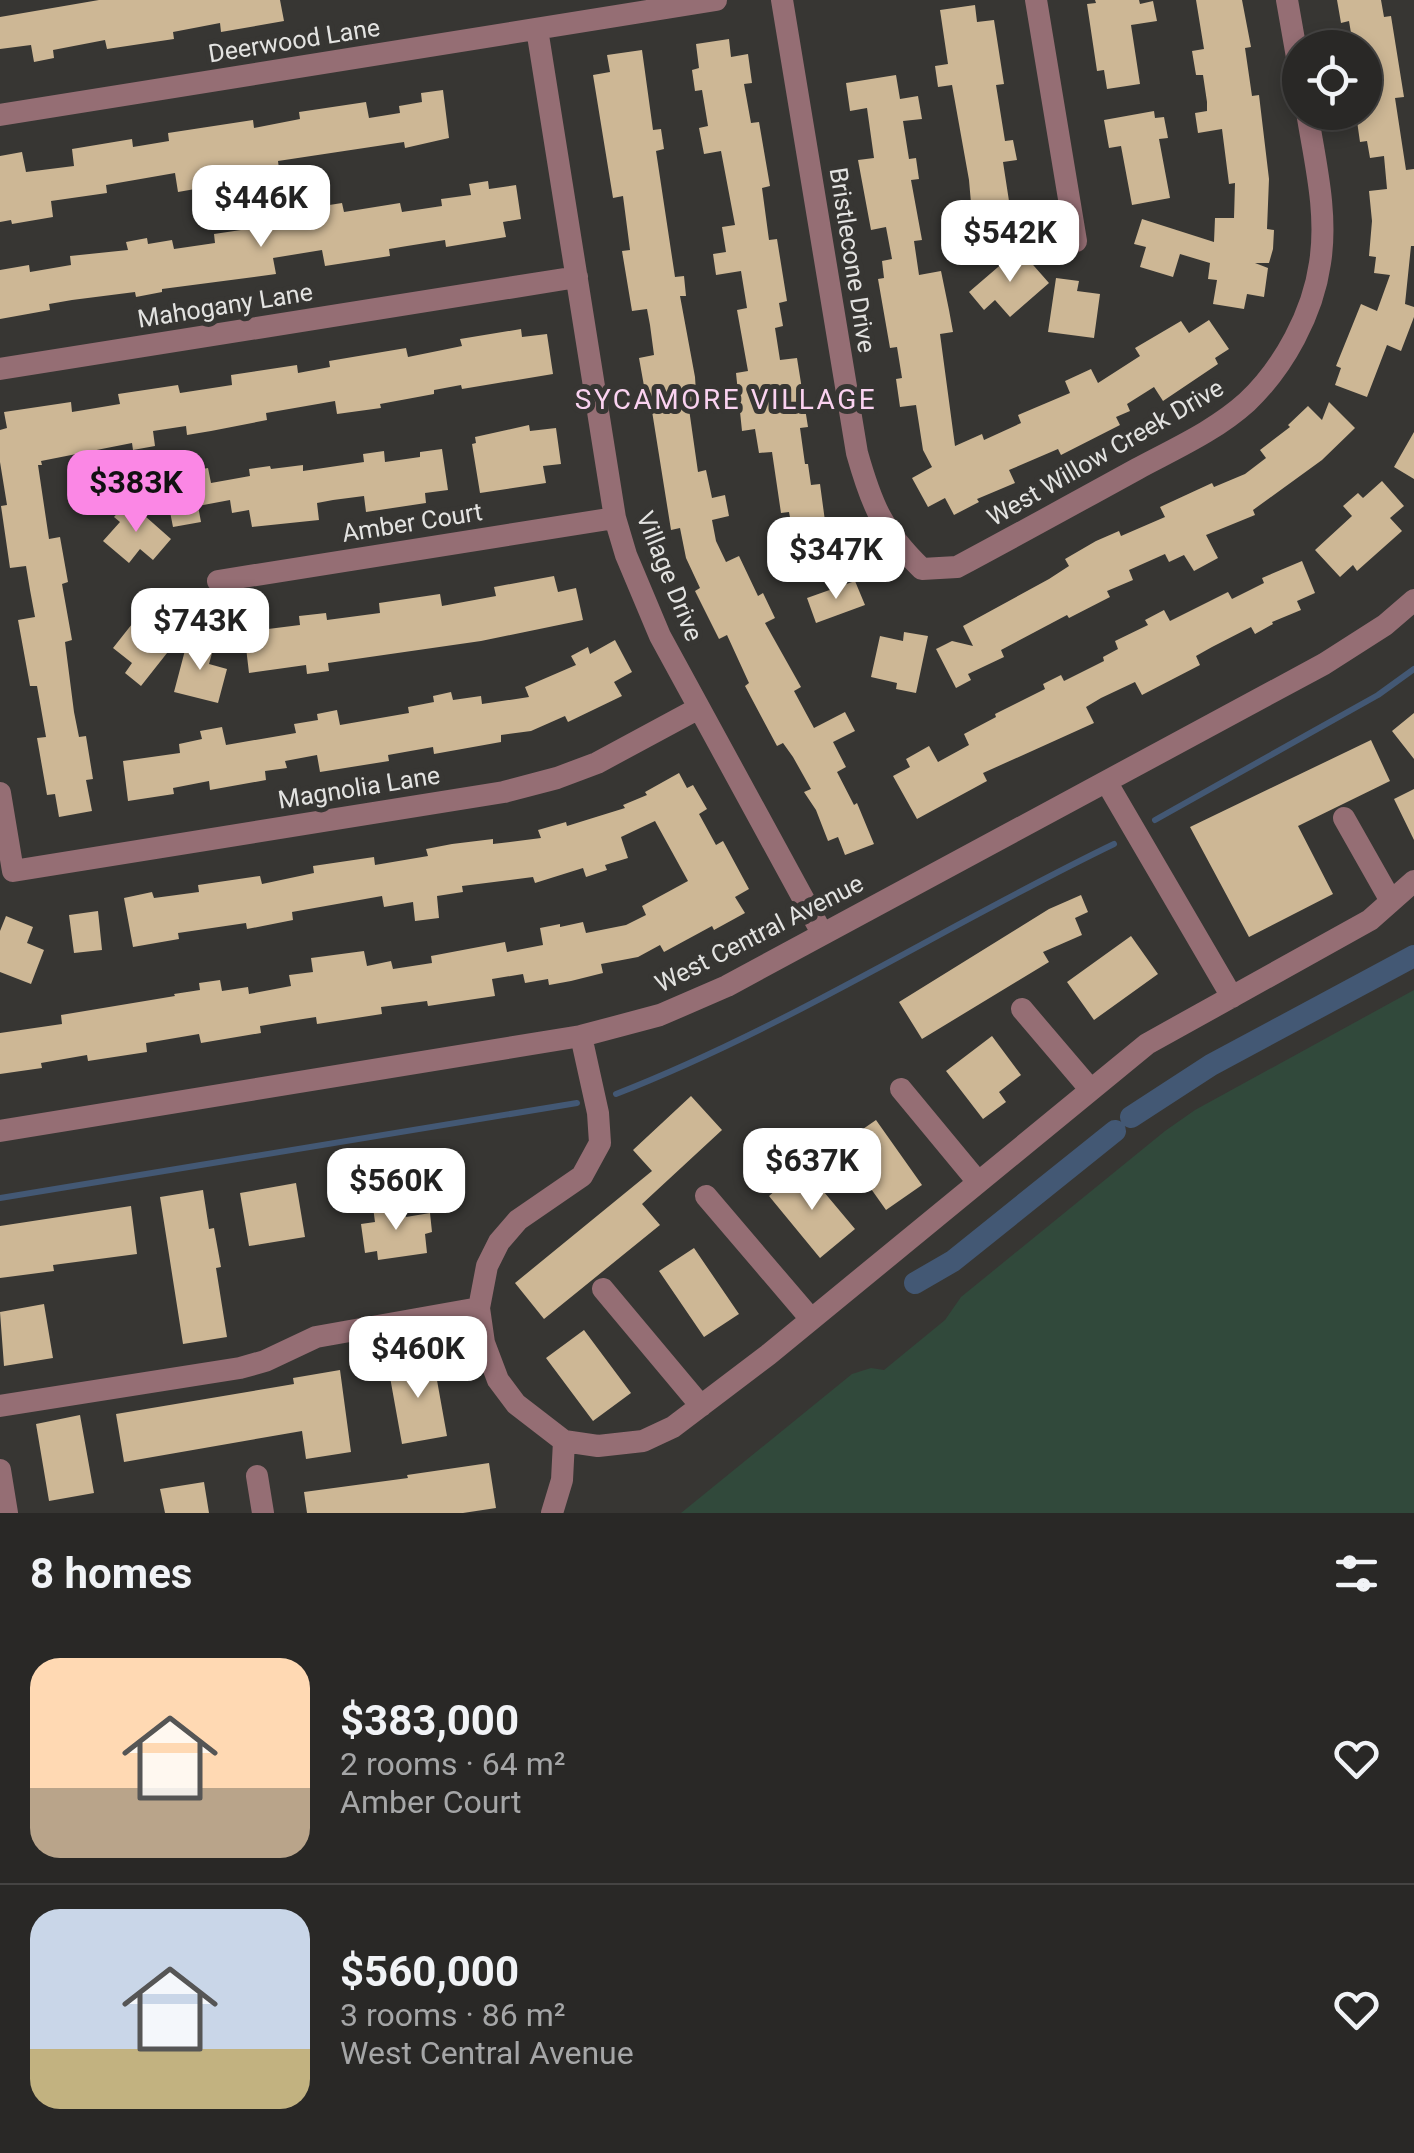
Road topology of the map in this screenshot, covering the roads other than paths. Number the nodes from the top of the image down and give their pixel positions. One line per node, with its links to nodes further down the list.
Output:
1 (716, 0): 5 (street, Deerwood Lane)
2 (782, 0): 13 (street, Bristlecone Drive)
3 (1036, 0): 9 (street)
4 (1287, 0): 6 (street)
5 (536, 28): 7 (street, Deerwood Lane); 10 (street, Village Drive)
6 (1292, 30)
7 (0, 115)
8 (1310, 130): 13 (street, West Willow Creek Drive)
9 (1076, 241)
10 (577, 276): 11 (street, Mahogany Lane); 12 (street, Village Drive)
11 (0, 368)
12 (615, 518): 14 (street, Amber Court); 16 (street, Village Drive)
13 (922, 569)
14 (218, 581)
15 (1414, 600): 17 (street, West Central Avenue)
16 (698, 708): 18 (street, Magnolia Lane); 22 (street, Village Drive)
17 (1107, 784): 22 (street, West Central Avenue); 23 (street)
18 (0, 793)
19 (1344, 818): 21 (street)
20 (1414, 881): 21 (street)
21 (1391, 902): 23 (street)
22 (822, 932): 25 (street, West Central Avenue)
23 (1232, 997): 27 (street)
24 (1022, 1009): 27 (street)
25 (581, 1036): 28 (street, West Central Avenue); 32 (street)
26 (901, 1090): 29 (street)
27 (1091, 1090): 29 (street)
28 (0, 1132)
29 (978, 1182): 33 (street)
30 (706, 1196): 33 (street)
31 (602, 1289): 35 (street)
32 (480, 1308): 34 (street); 36 (street)
33 (811, 1319): 35 (street)
34 (0, 1406)
35 (702, 1406): 36 (street)
36 (564, 1442): 41 (street)
37 (0, 1470): 39 (street)
38 (257, 1476): 40 (street)
39 (7, 1513)
40 (262, 1513)
41 (552, 1513)

